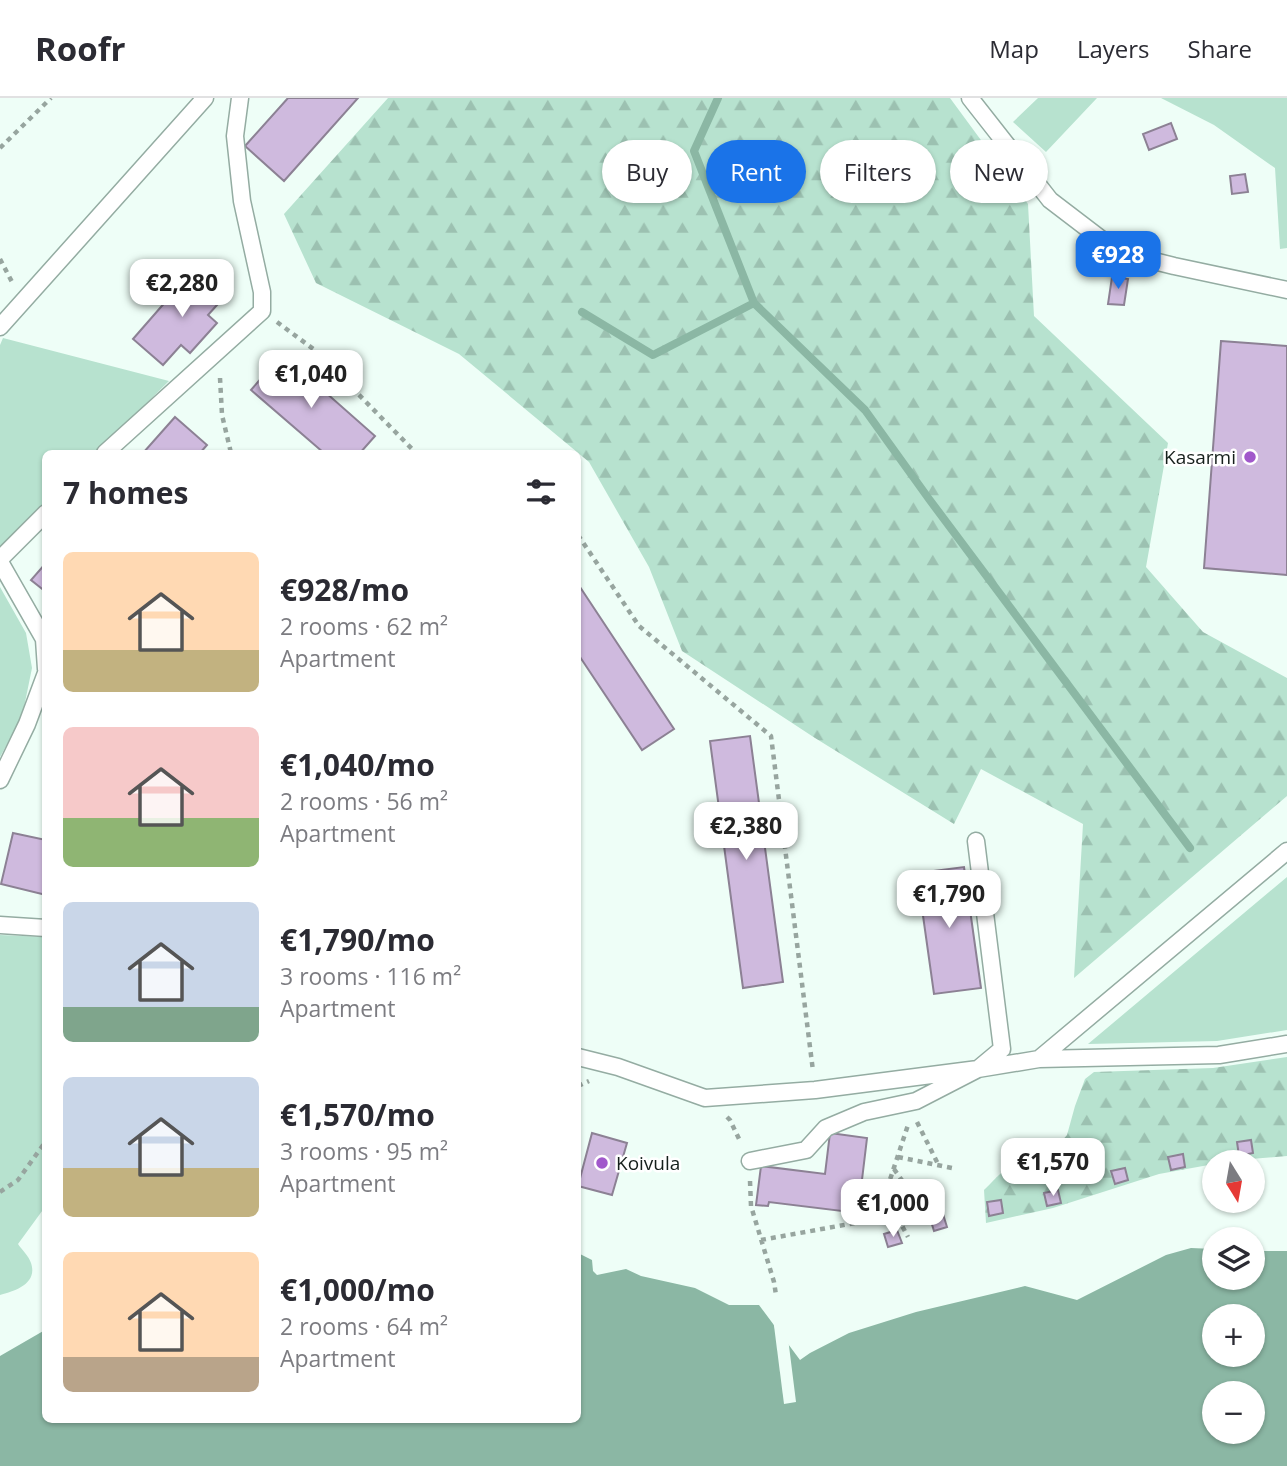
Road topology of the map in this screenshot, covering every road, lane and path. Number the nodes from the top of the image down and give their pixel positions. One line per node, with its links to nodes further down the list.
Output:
1 (51, 98): 5 (path)
2 (205, 98): 8 (lane)
3 (240, 98): 7 (lane)
4 (970, 98): 6 (lane)
5 (0, 148)
6 (1287, 289)
7 (261, 311): 9 (lane); 12 (path)
8 (0, 327)
9 (218, 349): 10 (lane); 11 (path)
10 (107, 450)
11 (230, 450)
12 (413, 450)
13 (42, 517): 15 (lane)
14 (581, 539): 27 (path)
15 (0, 560): 16 (lane)
16 (42, 635)
17 (42, 682): 18 (lane)
18 (0, 780)
19 (976, 841): 26 (lane)
20 (1287, 851): 25 (lane)
21 (0, 925): 22 (lane)
22 (42, 929)
23 (1287, 1044): 25 (lane)
24 (581, 1058): 28 (lane)
25 (1039, 1059): 26 (lane)
26 (978, 1069): 27 (lane); 31 (lane)
27 (815, 1090): 28 (lane)
28 (705, 1098): 31 (path)
29 (42, 1147): 35 (path)
30 (898, 1157): 32 (path); 32 (path); 33 (path)
31 (750, 1161): 39 (path)
32 (938, 1164): 34 (path)
33 (894, 1168): 36 (path); 37 (path)
34 (952, 1168)
35 (0, 1192)
36 (882, 1205): 38 (path); 39 (path)
37 (928, 1208)
38 (908, 1237)
39 (761, 1240): 40 (path)
40 (776, 1295)

